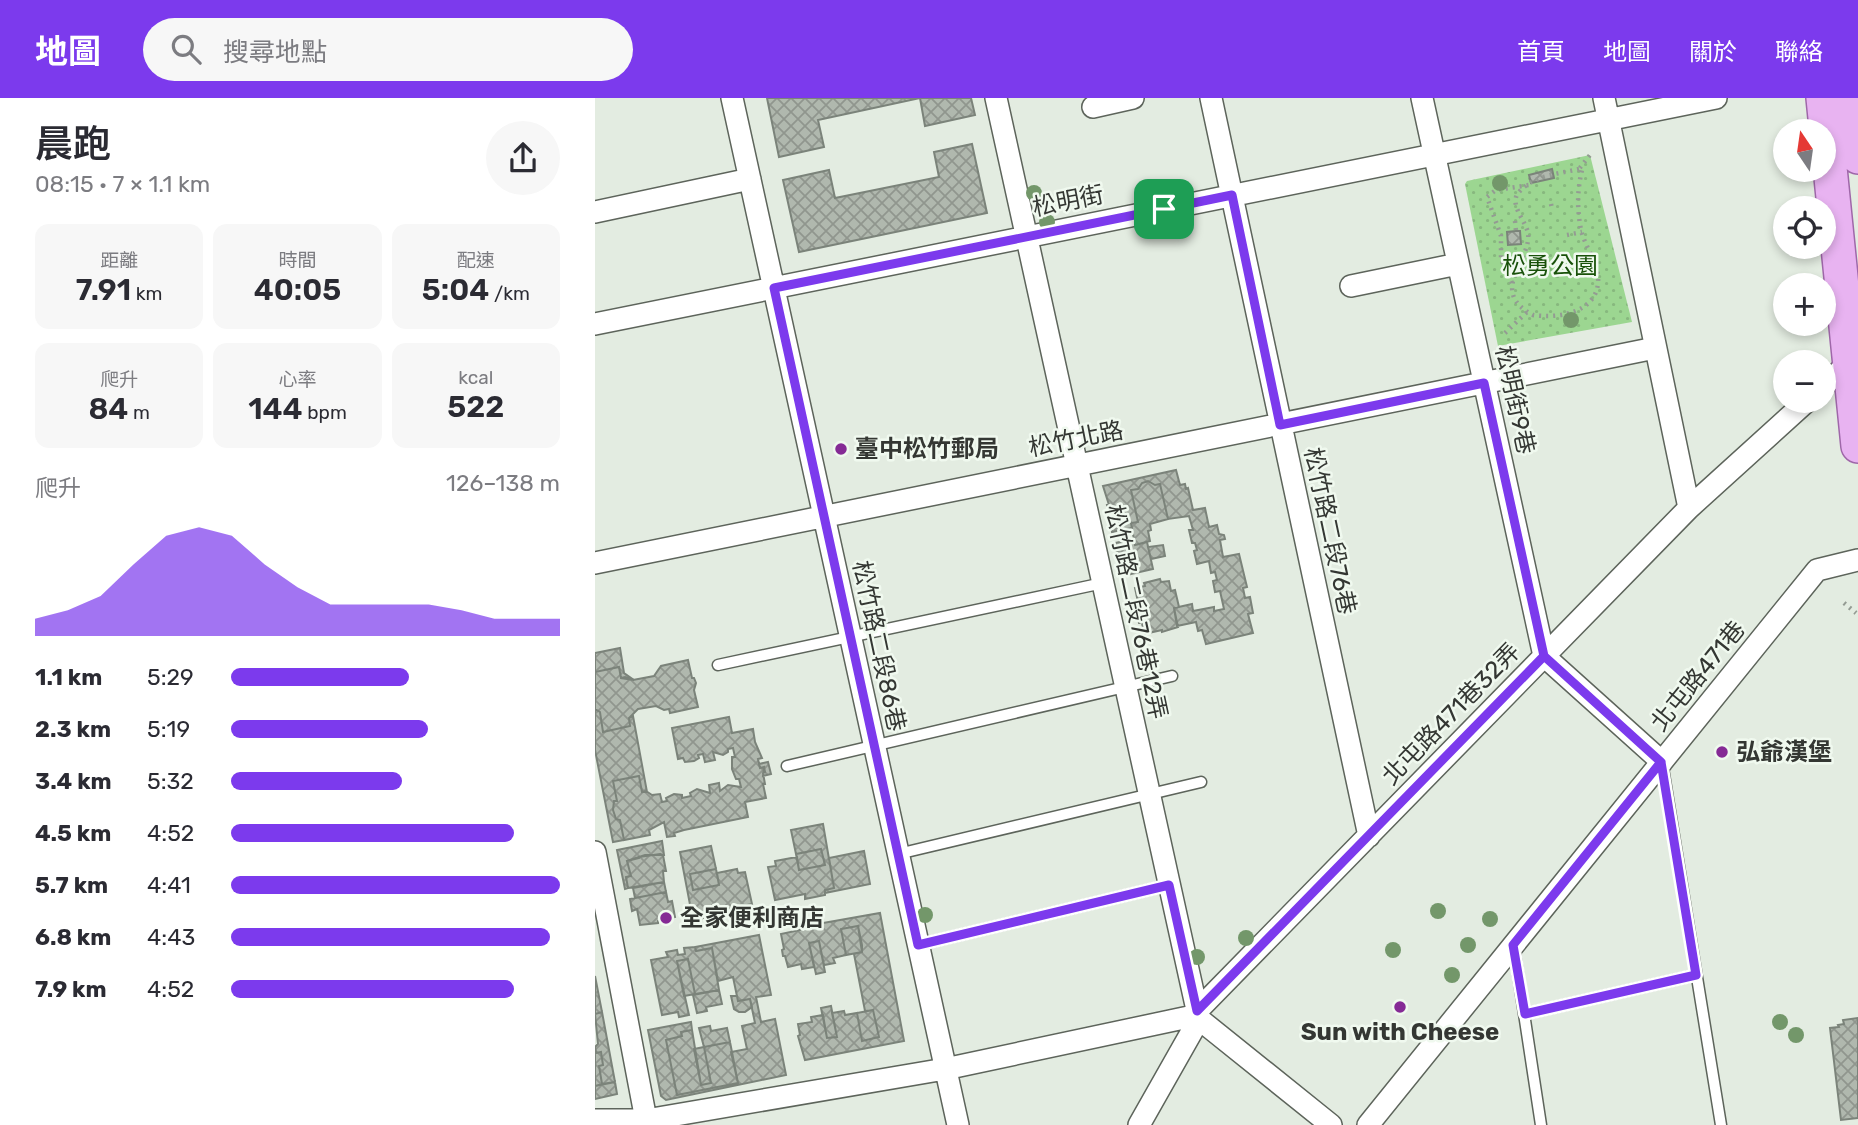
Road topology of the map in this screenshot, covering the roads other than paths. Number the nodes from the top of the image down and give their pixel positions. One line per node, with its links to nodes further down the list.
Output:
1 (732, 98): 13 (street, 松竹路二段86巷)
2 (996, 98): 16 (street, 松竹路二段76巷12弄)
3 (1133, 98): 9 (street)
4 (1211, 98): 14 (street, 松竹路二段76巷)
5 (1422, 98): 11 (street, 松明街9巷)
6 (1717, 98): 10 (street, 松明街)
7 (1823, 98): 22 (main road)
8 (1852, 98): 12 (main road)
9 (1093, 107)
10 (1606, 108): 11 (street, 松明街); 21 (street)
11 (1435, 154): 14 (street, 松明街); 17 (street, 松明街9巷)
12 (1858, 157)
13 (750, 179): 15 (street); 19 (street, 松竹路二段86巷)
14 (1232, 195): 16 (street, 松明街); 26 (street, 松竹路二段76巷)
15 (595, 212)
16 (1026, 236): 19 (street, 松明街); 28 (street, 松竹路二段76巷12弄)
17 (1458, 264): 18 (street); 24 (street, 松明街9巷)
18 (1351, 286)
19 (774, 288): 20 (street, 松明街); 30 (street, 松竹路二段86巷)
20 (595, 324)
21 (1655, 348): 24 (street, 松竹北路); 29 (street)
22 (1849, 363): 23 (street); 27 (main road)
23 (1836, 374)
24 (1484, 383): 26 (street, 松竹北路); 35 (street, 松明街9巷)
25 (1794, 413): 29 (street, 北屯路471巷32弄)
26 (1280, 425): 28 (street, 松竹北路); 44 (street, 松竹路二段76巷)
27 (1858, 446)
28 (1077, 466): 30 (street, 松竹北路); 33 (street, 松竹路二段76巷12弄)
29 (1689, 508): 35 (street, 北屯路471巷32弄)
30 (824, 517): 32 (street, 松竹北路); 34 (street, 松竹路二段86巷)
31 (1858, 560): 40 (street, 北屯路471巷)
32 (595, 563)
33 (1103, 583): 34 (lane); 38 (street, 松竹路二段76巷12弄)
34 (851, 637): 36 (lane); 39 (street, 松竹路二段86巷)
35 (1544, 656): 40 (street); 44 (street, 北屯路471巷32弄)
36 (717, 665)
37 (1172, 676): 38 (lane)
38 (1125, 686): 39 (lane); 43 (street, 松竹路二段76巷12弄)
39 (874, 745): 41 (lane); 46 (street, 松竹路二段86巷)
40 (1661, 762): 49 (street, 北屯路471巷); 50 (lane)
41 (787, 766)
42 (1201, 782): 43 (lane)
43 (1149, 794): 46 (lane); 47 (street, 松竹路二段76巷12弄)
44 (1369, 836): 52 (street, 北屯路471巷32弄)
45 (595, 852): 55 (street)
46 (898, 855): 48 (street, 松竹路二段86巷)
47 (1169, 885): 48 (lane); 52 (street, 松竹路二段76巷12弄)
48 (918, 945): 53 (street, 松竹路二段86巷)
49 (1513, 945): 51 (lane); 59 (street, 北屯路471巷)
50 (1696, 975): 51 (lane); 61 (lane)
51 (1525, 1014): 60 (lane)
52 (1198, 1015): 53 (street); 56 (street); 58 (street)
53 (945, 1069): 55 (street); 57 (street, 松竹路二段86巷)
54 (595, 1119): 55 (street)
55 (646, 1123)
56 (1324, 1123)
57 (958, 1125)
58 (1139, 1125)
59 (1368, 1125)
60 (1541, 1125)
61 (1721, 1125)

